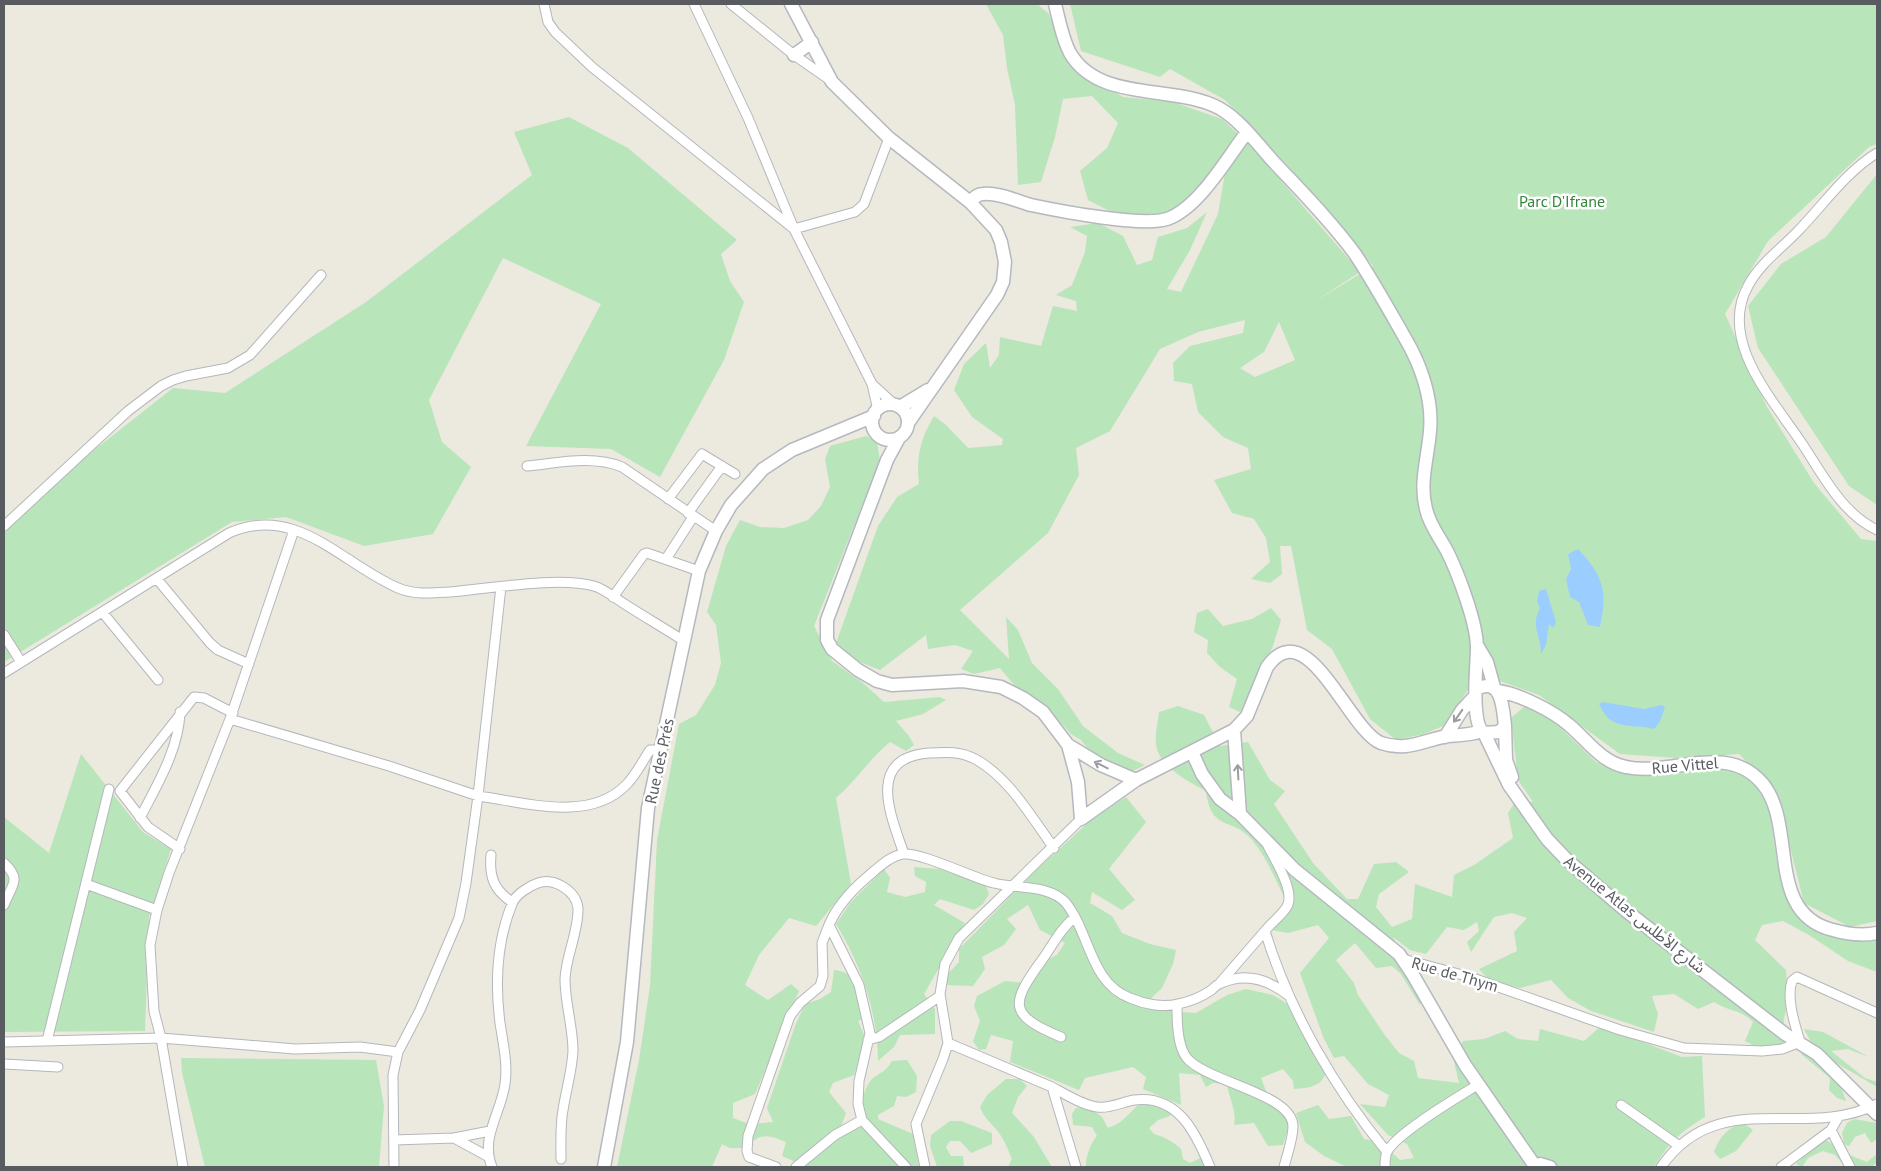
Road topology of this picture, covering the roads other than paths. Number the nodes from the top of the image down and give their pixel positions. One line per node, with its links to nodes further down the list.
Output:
1 (544, 4): 13 (street)
2 (694, 4): 13 (street)
3 (731, 4): 7 (street)
4 (791, 4): 6 (street)
5 (1055, 4): 9 (street)
6 (812, 42): 7 (street); 8 (street)
7 (794, 55): 8 (street)
8 (832, 82): 10 (street)
9 (1247, 132): 12 (street); 41 (street)
10 (889, 138): 12 (street); 13 (street)
11 (1877, 153): 31 (street)
12 (970, 202): 16 (street)
13 (794, 229): 15 (street)
14 (320, 275): 29 (street)
15 (872, 384): 17 (street); 18 (street)
16 (932, 388): 17 (street); 19 (street)
17 (897, 406): 18 (street); 19 (street)
18 (876, 413): 20 (street, Rue des Prés); 21 (street)
19 (908, 423): 22 (street)
20 (848, 429): 21 (street, Rue des Prés); 32 (street, Rue des Prés)
21 (878, 434): 22 (street); 23 (street)
22 (899, 438): 23 (street)
23 (887, 460): 55 (street)
24 (527, 466): 27 (street)
25 (722, 466): 26 (street); 27 (street); 28 (street)
26 (735, 474)
27 (668, 499): 28 (street)
28 (690, 515): 32 (street); 33 (street)
29 (4, 526)
30 (294, 530): 35 (street); 36 (street); 43 (street)
31 (1877, 530)
32 (716, 532): 34 (street, Rue des Prés)
33 (666, 559): 34 (street); 37 (street)
34 (699, 571): 40 (street, Rue des Prés)
35 (157, 579): 38 (street); 43 (street)
36 (501, 587): 37 (street); 60 (street)
37 (614, 597): 40 (street)
38 (103, 613): 42 (street); 45 (street)
39 (4, 635): 42 (street)
40 (684, 641): 56 (street, Rue des Prés)
41 (1477, 646): 46 (street, Avenue Atlas شارع الأطلس); 47 (street, Avenue Atlas شارع الأطلس)
42 (21, 662): 44 (street)
43 (249, 664): 50 (street)
44 (4, 673)
45 (158, 680)
46 (1496, 689): 47 (street); 48 (street, Rue Vittel); 51 (street, Avenue Atlas شارع الأطلس)
47 (1476, 693): 53 (street, Avenue Atlas شارع الأطلس); 54 (street, one-way to 54)
48 (1523, 700): 51 (street); 78 (street, Rue Vittel)
49 (180, 712): 50 (street); 62 (street); 62 (street)
50 (232, 716): 60 (street); 66 (street)
51 (1504, 720): 53 (street); 90 (street, Avenue Atlas شارع الأطلس)
52 (1234, 730): 54 (street); 57 (street); 61 (street, one-way to 52)
53 (1483, 732): 54 (street); 90 (street, Avenue Atlas شارع الأطلس)
54 (1445, 737)
55 (1068, 745): 58 (street, one-way to 55); 63 (street)
56 (662, 750): 60 (street); 112 (street, Rue des Prés)
57 (1192, 752): 58 (street); 61 (street, Rue de Thym)
58 (1136, 780): 63 (street)
59 (109, 789): 70 (street)
60 (478, 796): 92 (street)
61 (1240, 814): 64 (street, Rue de Thym)
62 (140, 818): 66 (street)
63 (1082, 820): 65 (street)
64 (1265, 841): 77 (street); 79 (street, Rue de Thym)
65 (1054, 848): 67 (street); 71 (street)
66 (180, 849): 74 (street)
67 (904, 854): 71 (street); 76 (street)
68 (491, 856): 72 (street)
69 (4, 863): 73 (street)
70 (86, 884): 74 (street); 88 (street)
71 (1011, 887): 75 (street); 81 (street)
72 (512, 902): 102 (street); 108 (street)
73 (4, 905)
74 (157, 910): 86 (street)
75 (1075, 917): 83 (street); 85 (street)
76 (829, 925): 87 (street); 113 (street)
77 (1265, 931): 80 (street); 82 (street)
78 (1877, 932)
79 (1403, 959): 90 (street, Rue de Thym); 95 (street)
80 (1218, 985): 82 (street); 83 (street)
81 (940, 996): 87 (street); 91 (street)
82 (1289, 996): 106 (street)
83 (1177, 1005): 119 (street)
84 (1877, 1013): 90 (street)
85 (1061, 1037)
86 (161, 1038): 88 (street); 92 (street); 109 (street)
87 (868, 1040): 100 (street)
88 (47, 1041): 89 (street)
89 (4, 1042)
90 (1800, 1042): 98 (street, Avenue Atlas شارع الأطلس)
91 (948, 1044): 96 (street); 116 (street)
92 (398, 1052): 104 (street)
93 (4, 1064): 94 (street)
94 (58, 1067)
95 (1479, 1084): 106 (street); 121 (street)
96 (1052, 1087): 117 (street); 118 (street)
97 (1621, 1105): 105 (street)
98 (1875, 1109): 99 (street)
99 (1839, 1116): 101 (street); 105 (street)
100 (862, 1120): 114 (street); 115 (street)
101 (1832, 1130): 124 (street); 125 (street)
102 (490, 1131): 103 (street); 107 (street)
103 (454, 1138): 104 (street); 107 (street)
104 (394, 1140): 110 (street)
105 (1678, 1145): 123 (street)
106 (1387, 1152): 120 (street)
107 (487, 1156): 111 (street)
108 (560, 1159)
109 (184, 1167)
110 (394, 1167)
111 (492, 1167)
112 (604, 1167)
113 (776, 1167)
114 (796, 1167)
115 (906, 1167)
116 (925, 1167)
117 (1076, 1167)
118 (1210, 1167)
119 (1284, 1167)
120 (1385, 1167)
121 (1535, 1167): 122 (street)
122 (1550, 1167)
123 (1661, 1167)
124 (1783, 1167)
125 (1850, 1167)

